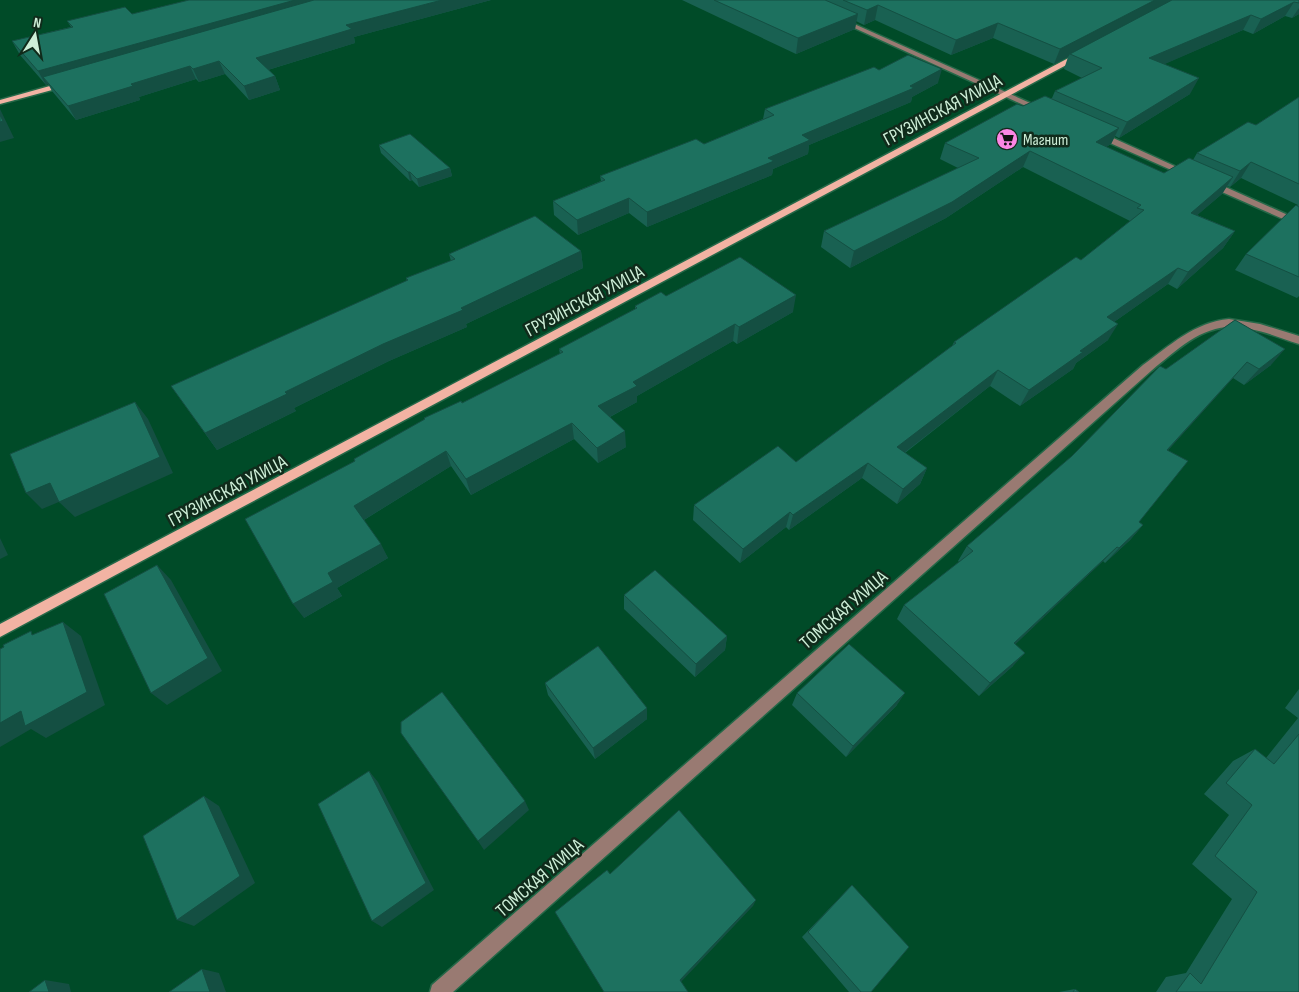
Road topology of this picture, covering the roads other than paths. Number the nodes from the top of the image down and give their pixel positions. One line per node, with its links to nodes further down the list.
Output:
1 (833, 16): 4 (street)
2 (1090, 51): 4 (main road, ГРУЗИНСКАЯ УЛИЦА)
3 (75, 80): 5 (main road)
4 (1007, 94): 6 (street); 10 (main road, ГРУЗИНСКАЯ УЛИЦА)
5 (0, 102)
6 (1053, 114)
7 (1089, 130): 8 (street)
8 (1299, 223)
9 (1299, 340): 11 (street, ТОМСКАЯ УЛИЦА)
10 (0, 631)
11 (439, 992)

